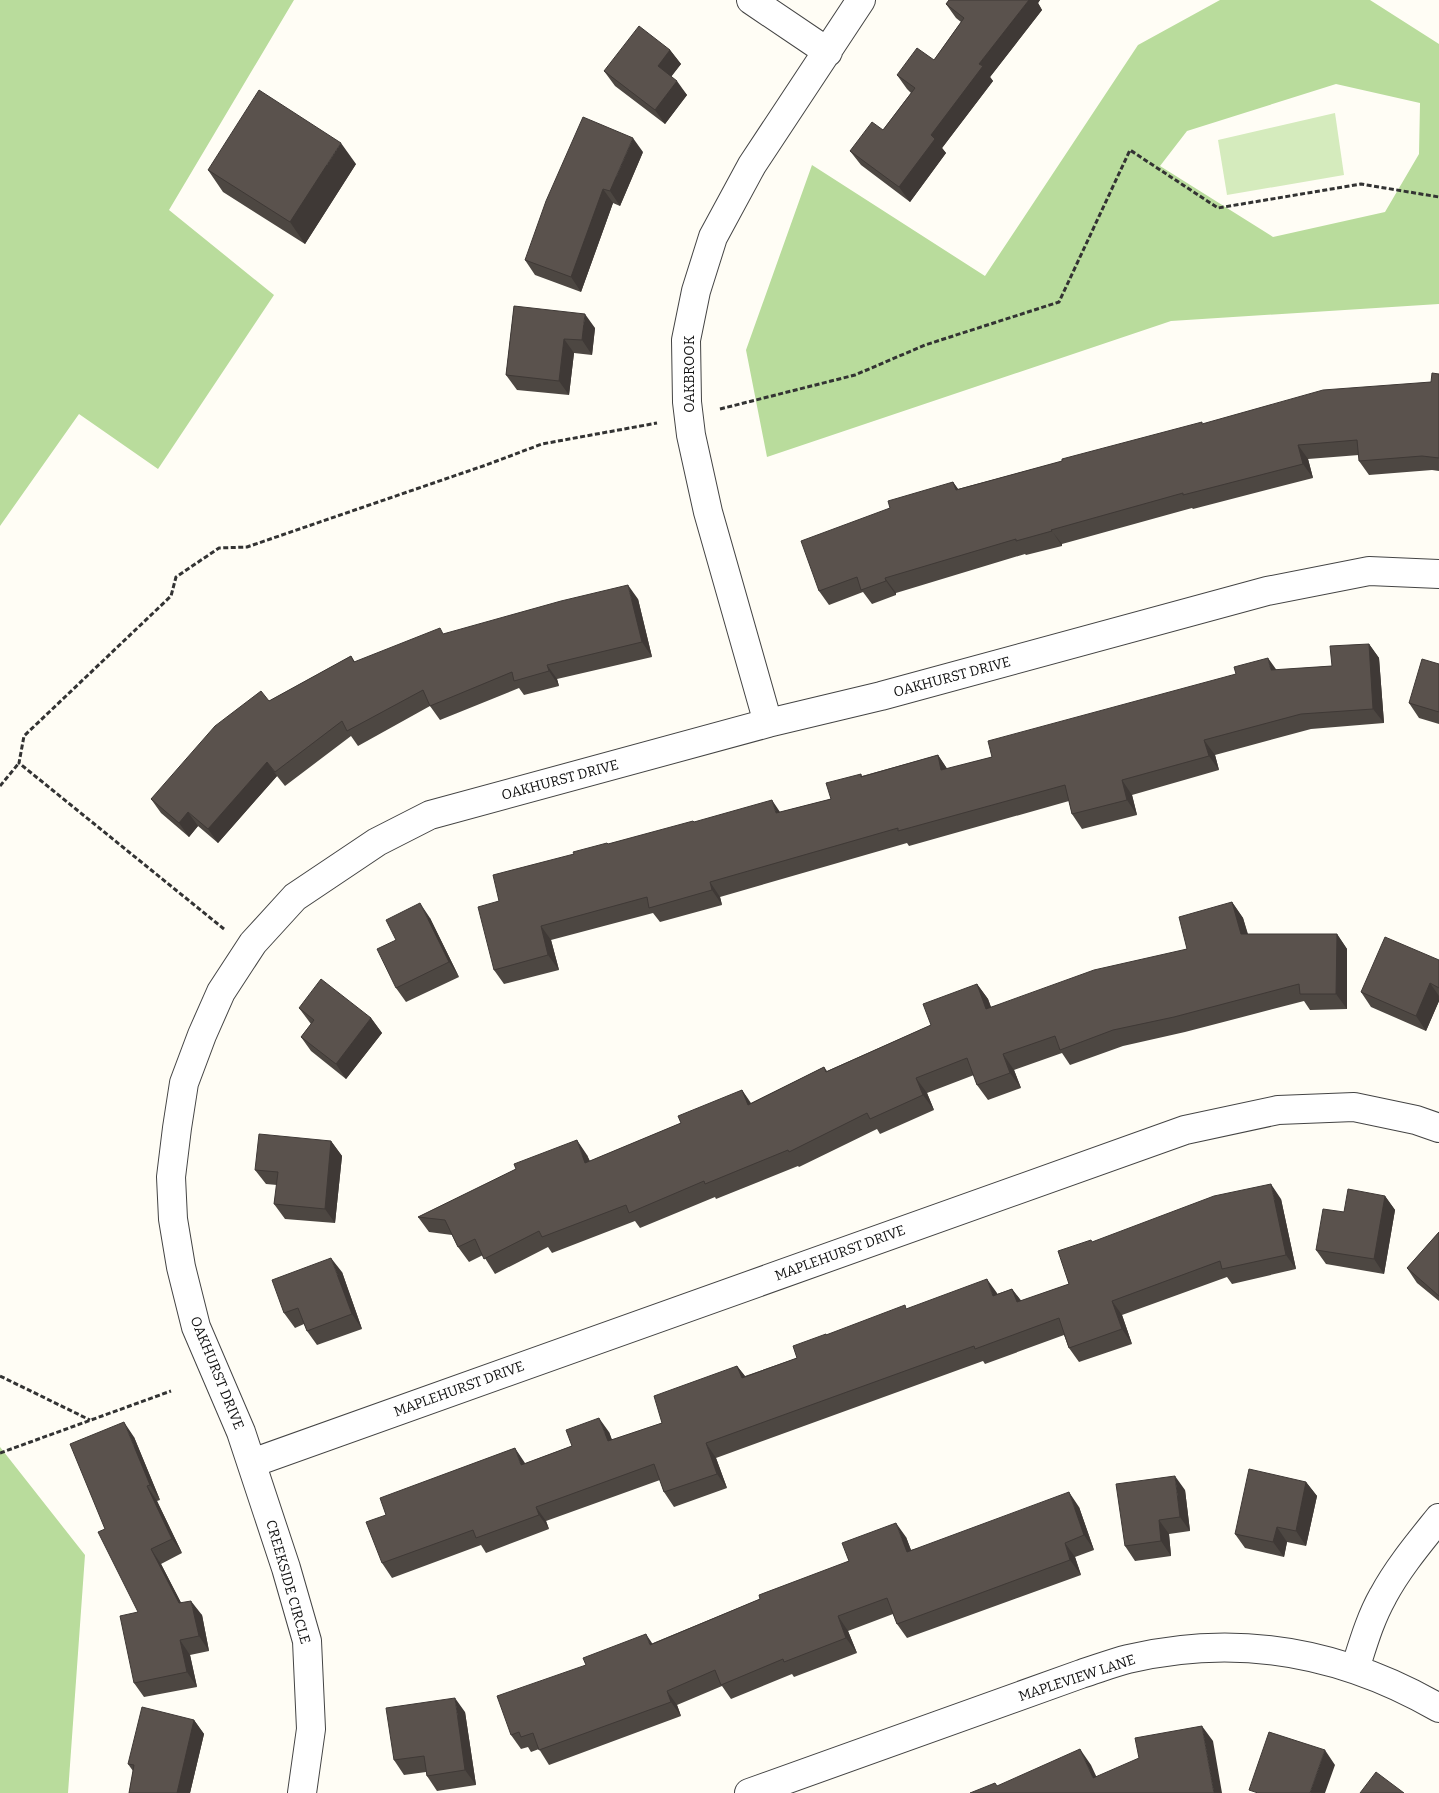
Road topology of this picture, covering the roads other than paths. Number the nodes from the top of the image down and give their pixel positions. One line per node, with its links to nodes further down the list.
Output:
1 (751, 0): 3 (street)
2 (861, 0): 3 (street, OAKBROOK)
3 (828, 52): 5 (street, OAKBROOK)
4 (1439, 574): 5 (street, OAKHURST DRIVE)
5 (768, 723): 7 (street, OAKHURST DRIVE)
6 (1439, 1128): 7 (street, MAPLEHURST DRIVE)
7 (252, 1463): 11 (street, CREEKSIDE CIRCLE)
8 (1439, 1518): 9 (street)
9 (1355, 1669): 10 (street, MAPLEVIEW LANE); 12 (street, MAPLEVIEW LANE)
10 (1439, 1708)
11 (302, 1793)
12 (749, 1793)

